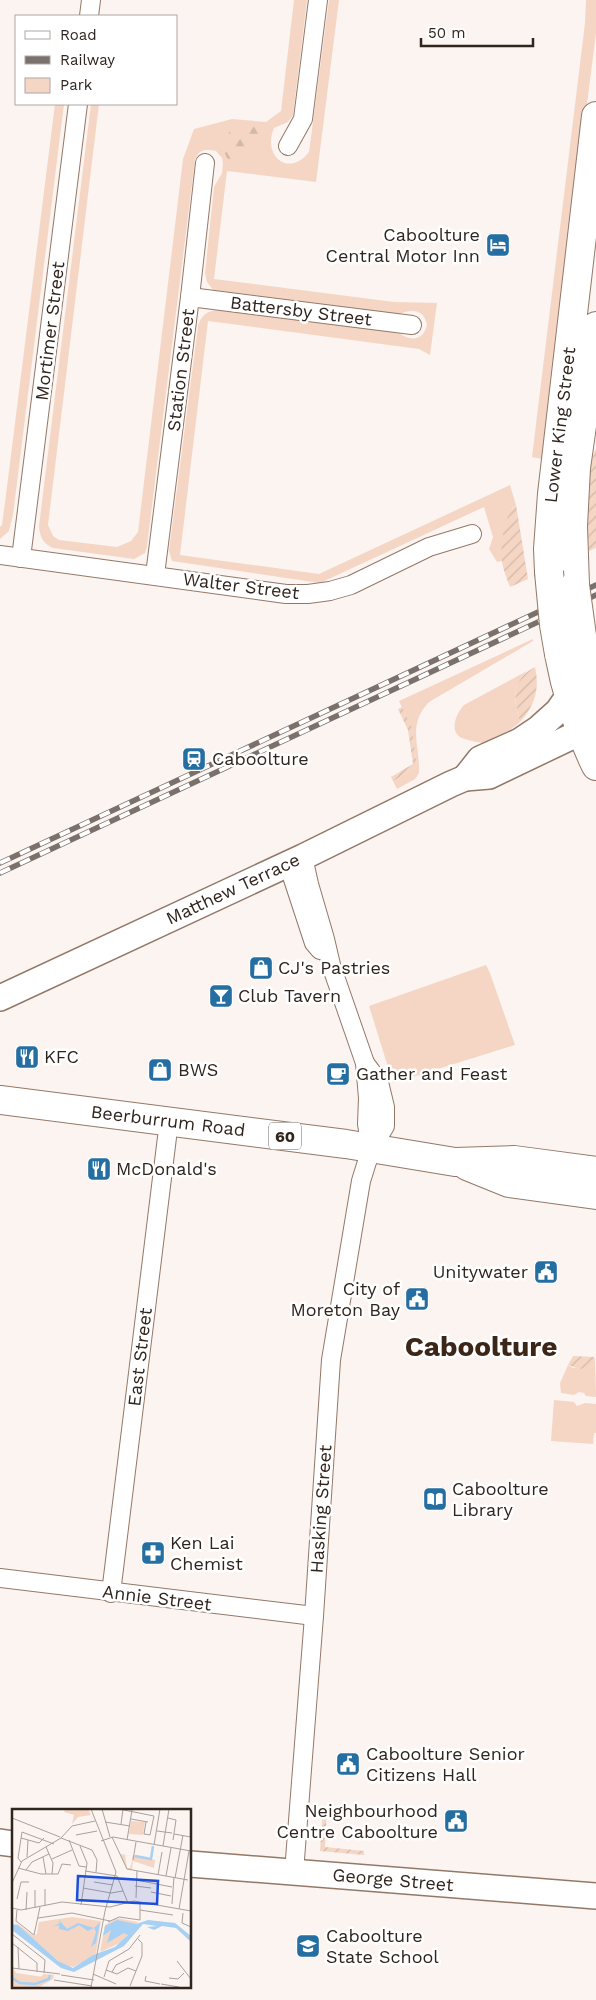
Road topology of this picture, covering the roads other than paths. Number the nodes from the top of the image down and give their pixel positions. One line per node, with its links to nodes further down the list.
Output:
1 (91, 0): 3 (street)
2 (318, 0): 6 (street)
3 (89, 15)
4 (78, 105): 14 (street, Mortimer Street)
5 (596, 116): 16 (main road, Lower King Street, bridge)
6 (288, 146)
7 (205, 164): 8 (street, Station Street)
8 (190, 298): 9 (street, Battersby Street); 15 (street, Station Street)
9 (412, 325)
10 (596, 326): 11 (main road, Lower King Street)
11 (589, 426): 17 (main road, Lower King Street, bridge)
12 (472, 534): 15 (street, Walter Street)
13 (0, 555): 14 (street, Walter Street)
14 (21, 558): 15 (street, Walter Street)
15 (155, 575)
16 (569, 695): 18 (main road, Lower King Street); 20 (street, Matthew Terrace)
17 (596, 701)
18 (589, 722): 19 (main road, Lower King Street); 20 (street, Matthew Terrace)
19 (596, 766)
20 (465, 778): 21 (street, Matthew Terrace)
21 (296, 860): 22 (street, Matthew Terrace); 25 (street)
22 (0, 998)
23 (0, 1100): 24 (main road, Beerburrum Road / 60)
24 (169, 1121): 25 (main road, Beerburrum Road / 60); 30 (street, East Street)
25 (371, 1149): 26 (main road, Beerburrum Road / 60); 31 (street, Hasking Street)
26 (455, 1162): 27 (main road, Beerburrum Road / 60); 28 (main road, Beerburrum Road / 60)
27 (596, 1171)
28 (596, 1195)
29 (0, 1578): 30 (street, Annie Street)
30 (111, 1593): 31 (street, Annie Street)
31 (314, 1616): 33 (street, Hasking Street)
32 (191, 1864): 33 (street, George Street)
33 (294, 1872): 34 (street, George Street)
34 (596, 1896)

